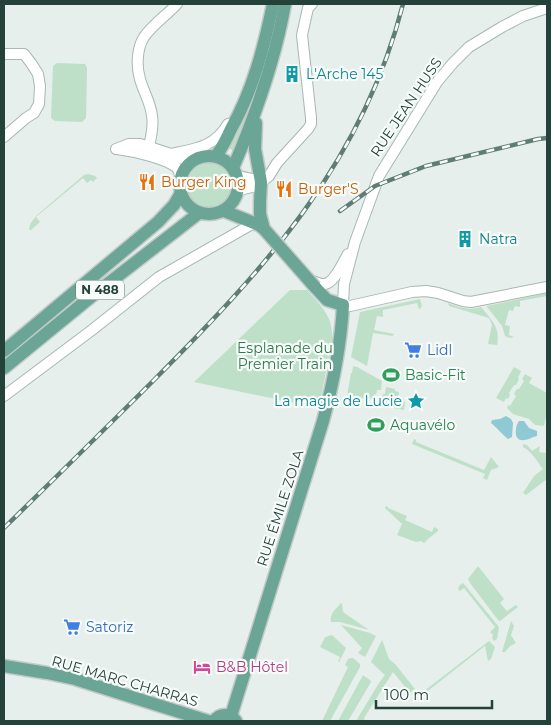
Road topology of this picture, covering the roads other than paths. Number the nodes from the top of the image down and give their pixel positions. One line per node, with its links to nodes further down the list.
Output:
1 (273, 4): 7 (main road)
2 (286, 4): 7 (main road)
3 (312, 4): 14 (street)
4 (176, 6): 9 (street)
5 (547, 8): 23 (street, RUE JEAN HUSS)
6 (4, 54): 8 (street)
7 (258, 86): 10 (street); 11 (main road); 13 (main road); 15 (main road)
8 (4, 137)
9 (149, 146): 10 (street); 16 (street)
10 (171, 154): 12 (street)
11 (216, 156): 12 (main road); 15 (main road)
12 (194, 160): 16 (main road)
13 (256, 160): 14 (street); 17 (main road)
14 (277, 163): 17 (street)
15 (235, 172): 17 (street); 19 (main road)
16 (181, 178): 18 (main road)
17 (261, 182): 19 (street); 22 (main road)
18 (181, 193): 21 (main road); 27 (main road, N 488)
19 (238, 193): 20 (main road); 22 (main road)
20 (224, 211): 21 (main road); 22 (main road)
21 (199, 213): 28 (main road, N 488)
22 (259, 226): 24 (main road, bridge); 29 (street)
23 (355, 242): 24 (street, RUE JEAN HUSS); 26 (street, RUE JEAN HUSS)
24 (314, 283): 26 (main road)
25 (547, 287): 26 (street)
26 (343, 305): 31 (main road, RUE ÉMILE ZOLA)
27 (4, 350)
28 (4, 368)
29 (4, 396)
30 (4, 666): 32 (main road, RUE MARC CHARRAS)
31 (233, 719): 33 (main road)
32 (208, 721)
33 (214, 721)

